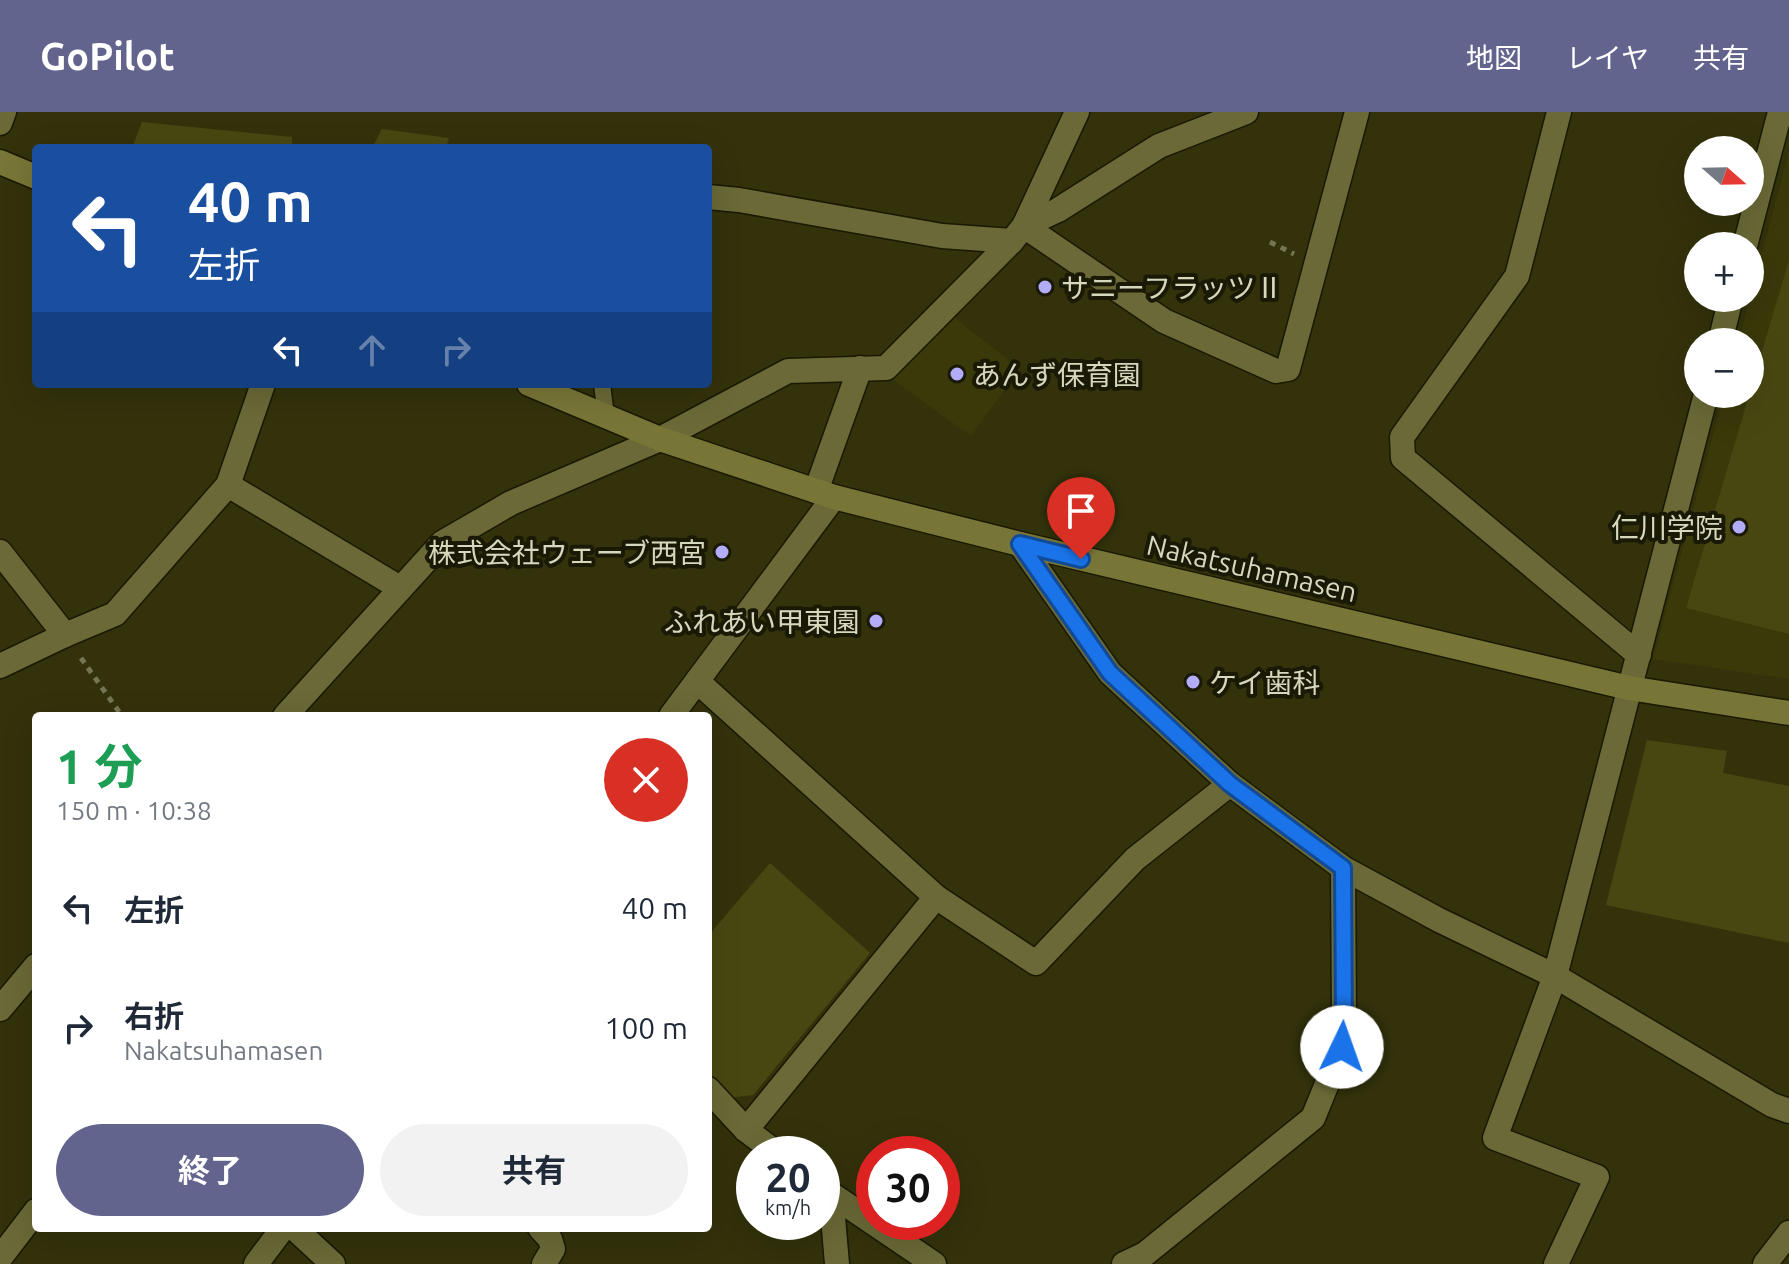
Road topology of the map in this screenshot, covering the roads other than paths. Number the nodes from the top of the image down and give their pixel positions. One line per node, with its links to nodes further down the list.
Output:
1 (4, 112): 7 (street)
2 (1077, 112): 12 (street)
3 (1246, 112): 12 (street)
4 (1357, 112): 12 (street)
5 (1559, 112): 26 (street)
6 (1780, 112): 11 (street)
7 (0, 123)
8 (0, 162): 9 (street)
9 (32, 175)
10 (712, 197): 12 (street)
11 (1749, 232)
12 (1018, 234): 13 (street)
13 (860, 368): 19 (street); 21 (street)
14 (262, 388): 20 (street)
15 (539, 388): 18 (street, Nakatsuhamasen)
16 (602, 388): 18 (lane)
17 (1702, 408): 26 (street)
18 (606, 416): 19 (street, Nakatsuhamasen)
19 (660, 439): 21 (street, Nakatsuhamasen); 24 (street)
20 (228, 485): 24 (street); 25 (street)
21 (825, 494): 22 (street, Nakatsuhamasen); 28 (street)
22 (1020, 544): 29 (street, Nakatsuhamasen); 33 (street)
23 (0, 552): 25 (street)
24 (400, 588): 30 (street)
25 (65, 635): 27 (street)
26 (1639, 655): 29 (street)
27 (0, 666)
28 (697, 681): 31 (street); 35 (street)
29 (1629, 688): 32 (street, Nakatsuhamasen); 37 (street)
30 (289, 712)
31 (674, 712)
32 (1789, 713)
33 (1230, 784): 34 (street); 35 (street)
34 (1343, 868): 37 (street); 51 (street)
35 (936, 897): 41 (street)
36 (32, 971): 38 (street)
37 (1555, 976): 40 (street); 57 (street)
38 (0, 1009)
39 (712, 1093): 41 (street)
40 (1789, 1111)
41 (746, 1130): 42 (street)
42 (754, 1136)
43 (840, 1200): 56 (street)
44 (32, 1216): 50 (street)
45 (280, 1232): 52 (street)
46 (298, 1232): 53 (street)
47 (544, 1232): 54 (street)
48 (1789, 1233): 58 (street)
49 (833, 1240): 55 (street)
50 (0, 1258)
51 (1144, 1261)
52 (256, 1264)
53 (333, 1264)
54 (544, 1264)
55 (837, 1264)
56 (934, 1264)
57 (1556, 1264)
58 (1765, 1264)

